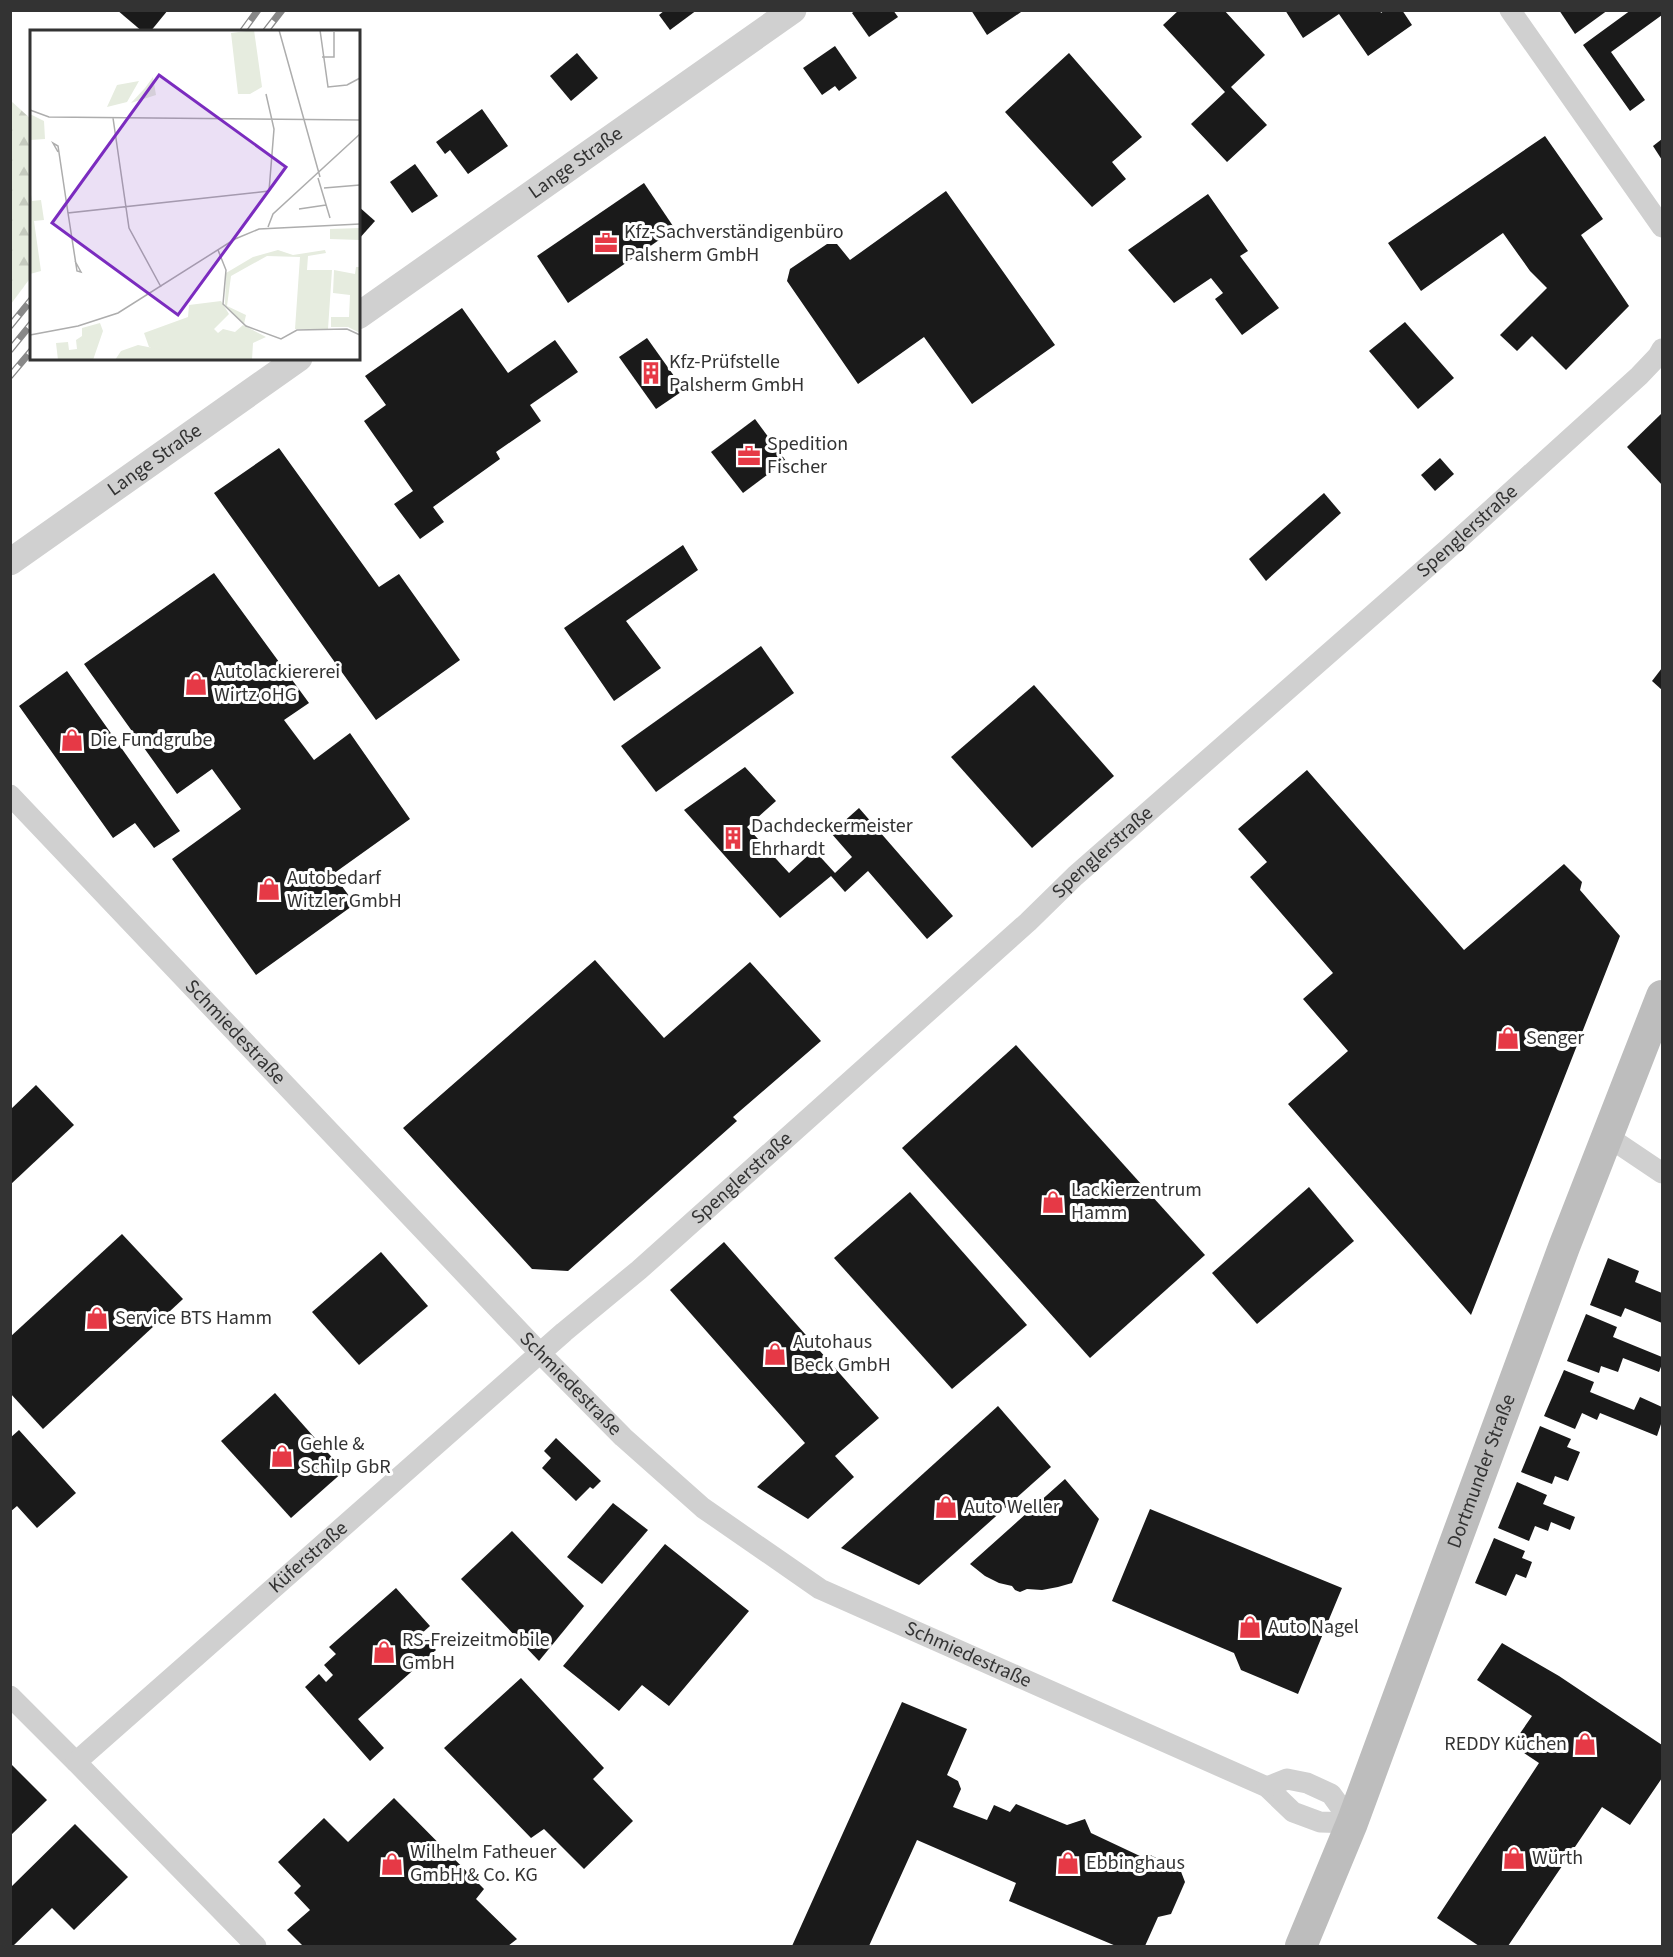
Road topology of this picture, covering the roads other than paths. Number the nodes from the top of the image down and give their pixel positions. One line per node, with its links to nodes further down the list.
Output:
1 (793, 10): 4 (street, Lange Straße)
2 (1510, 10): 3 (street)
3 (1662, 227)
4 (360, 315)
5 (1662, 349): 12 (street, Spenglerstraße)
6 (295, 360): 7 (street, Lange Straße)
7 (10, 562)
8 (10, 795): 12 (street, Schmiedestraße)
9 (1662, 996): 10 (main road, Dortmunder Straße)
10 (1607, 1136): 11 (street); 16 (main road, Dortmunder Straße)
11 (1662, 1173)
12 (540, 1353): 14 (street, Küferstraße); 15 (street, Schmiedestraße)
13 (10, 1696): 14 (street)
14 (76, 1762): 17 (street)
15 (1267, 1786): 16 (street, Schmiedestraße); 16 (street)
16 (1352, 1823): 18 (main road, Dortmunder Straße)
17 (256, 1947)
18 (1301, 1947)

